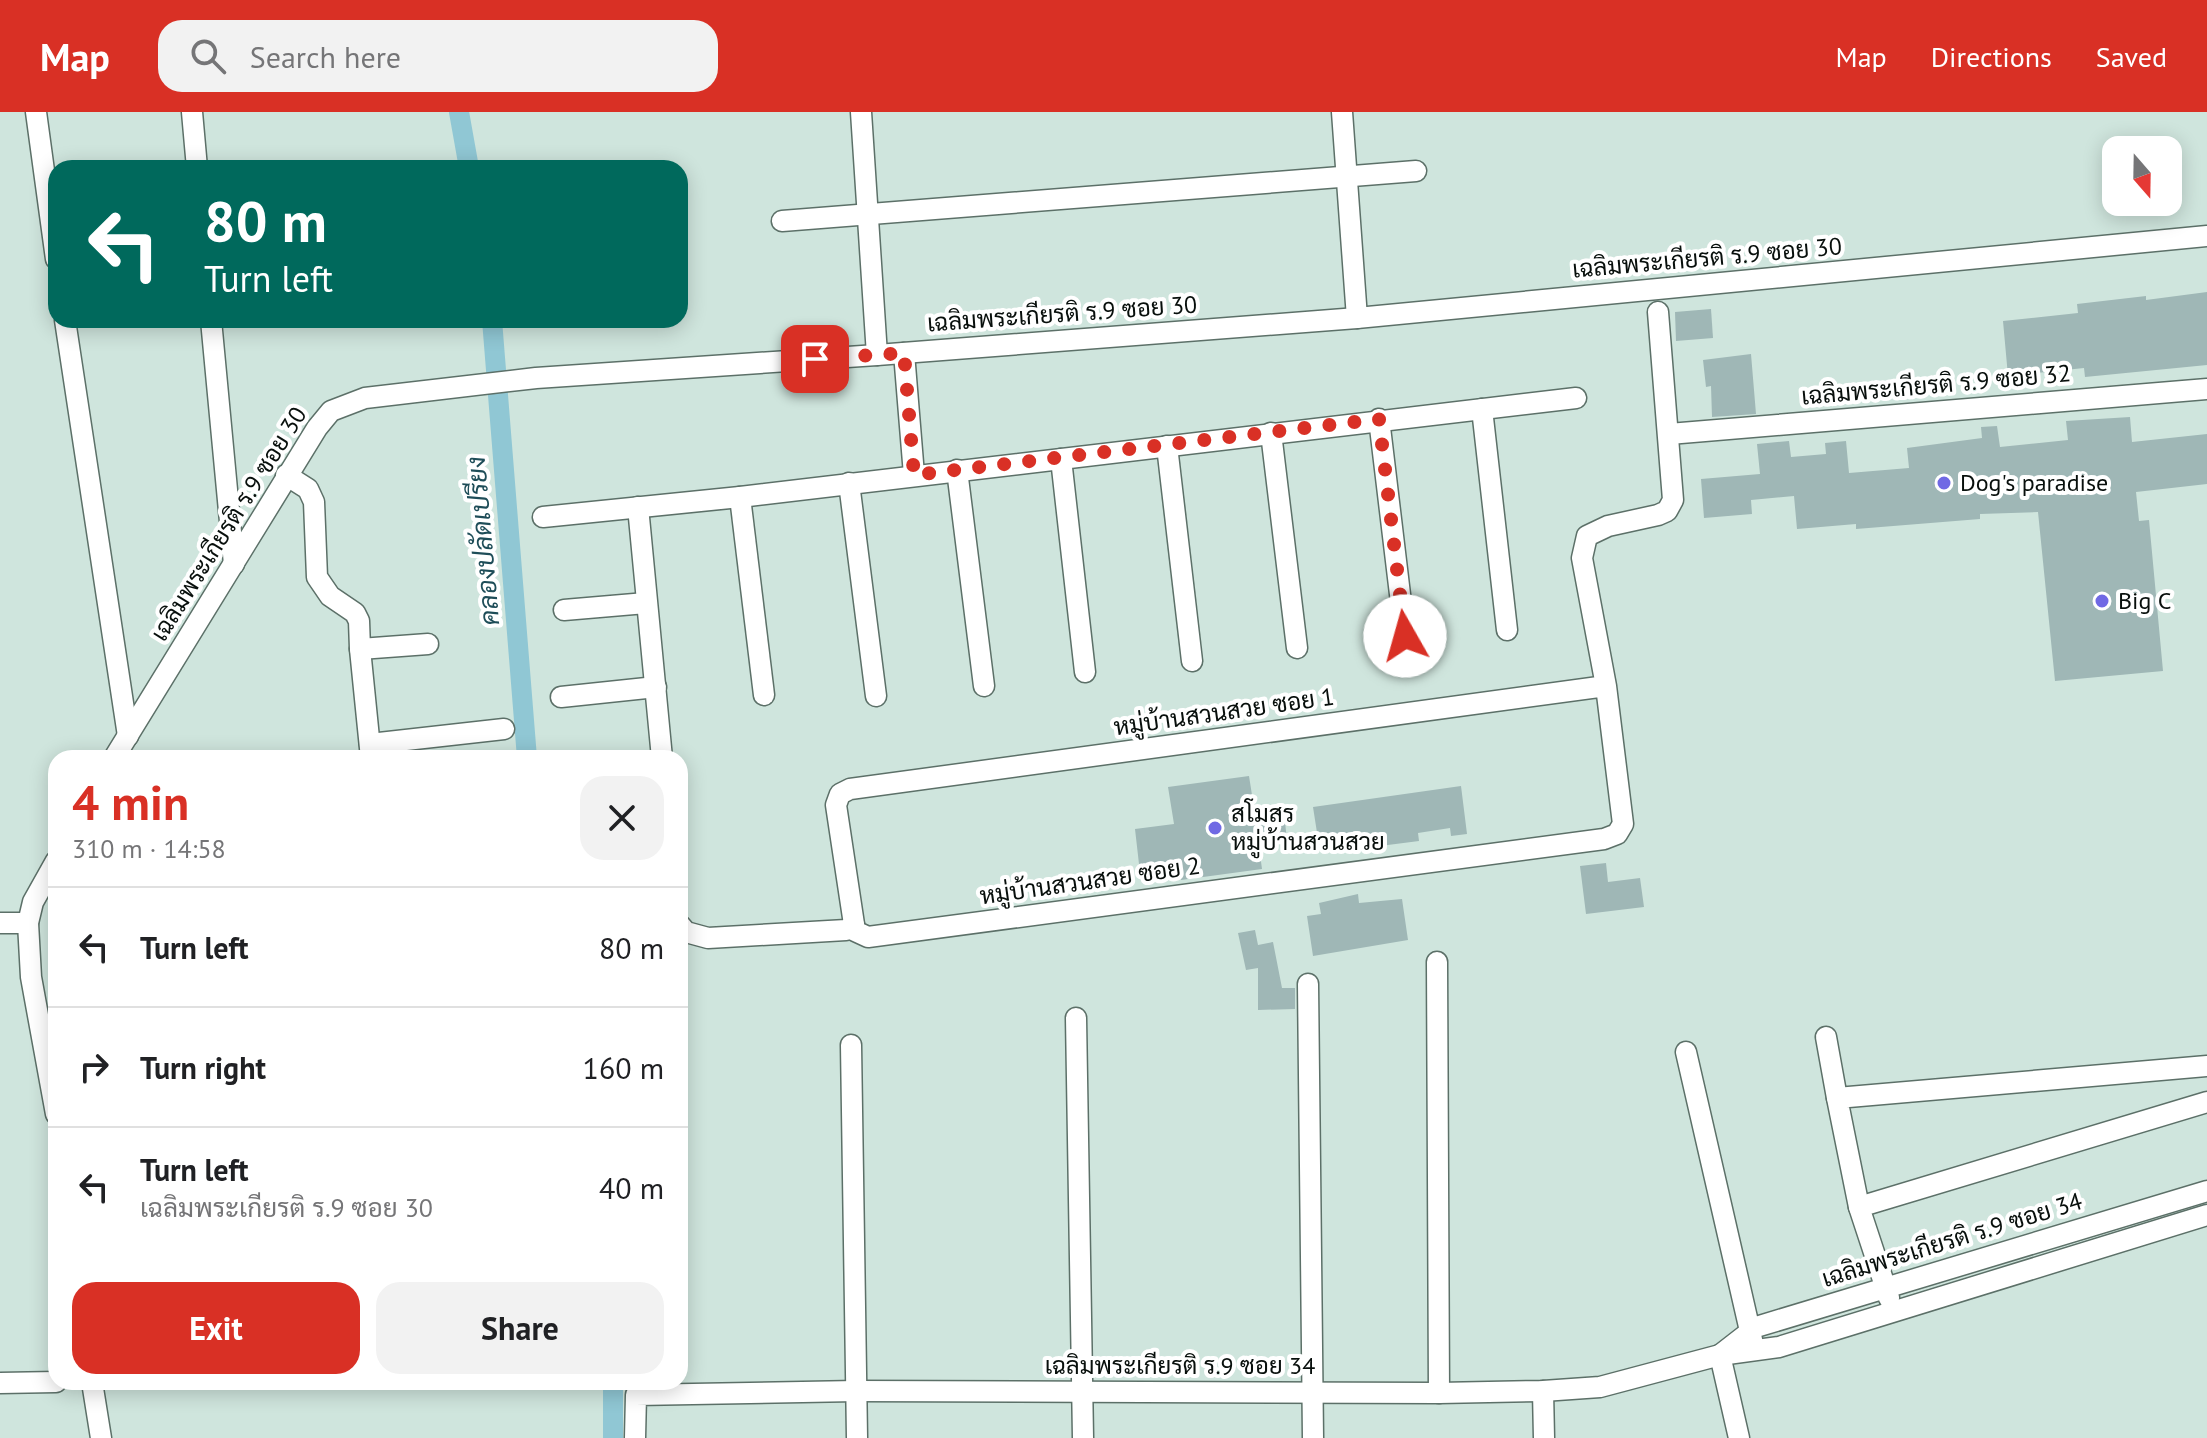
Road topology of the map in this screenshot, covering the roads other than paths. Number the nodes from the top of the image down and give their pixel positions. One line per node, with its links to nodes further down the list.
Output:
1 (36, 112): 8 (street)
2 (192, 112): 5 (street)
3 (861, 112): 9 (street)
4 (1342, 112): 7 (street)
5 (196, 160)
6 (1416, 171): 7 (street)
7 (1348, 177): 9 (street); 13 (street)
8 (48, 200)
9 (870, 215): 10 (street); 17 (street)
10 (782, 221)
11 (2207, 236): 13 (street, เฉลิมพระเกียรติ ร.9 ซอย 30)
12 (1658, 312): 23 (street)
13 (1357, 318): 16 (street, เฉลิมพระเกียรติ ร.9 ซอย 30)
14 (66, 328): 50 (street)
15 (212, 328): 33 (street)
16 (904, 353): 17 (street, เฉลิมพระเกียรติ ร.9 ซอย 30); 28 (street)
17 (877, 355): 27 (street, เฉลิมพระเกียรติ ร.9 ซอย 30)
18 (2207, 389): 23 (street, เฉลิมพระเกียรติ ร.9 ซอย 32)
19 (1576, 398): 20 (street)
20 (1482, 409): 21 (street); 36 (street)
21 (1379, 419): 22 (street); 37 (street)
22 (1271, 433): 24 (street); 39 (street)
23 (1669, 434): 44 (street)
24 (1167, 446): 25 (street); 41 (street)
25 (1061, 459): 26 (street); 42 (street)
26 (957, 470): 28 (street); 43 (street)
27 (286, 475): 33 (street, เฉลิมพระเกียรติ ร.9 ซอย 30); 40 (street)
28 (914, 475): 29 (street)
29 (849, 483): 30 (street); 47 (street)
30 (740, 497): 31 (street); 46 (street)
31 (638, 507): 32 (street); 34 (street)
32 (543, 517)
33 (234, 564): 50 (street, เฉลิมพระเกียรติ ร.9 ซอย 30)
34 (646, 603): 35 (street); 45 (street)
35 (564, 610)
36 (1507, 630)
37 (1405, 636)
38 (428, 644): 40 (street)
39 (1297, 648)
40 (360, 649): 52 (street)
41 (1192, 661)
42 (1085, 672)
43 (984, 686)
44 (1606, 686): 58 (street, หมู่บ้านสวนสวย ซอย 1); 58 (street, หมู่บ้านสวนสวย ซอย 2)
45 (656, 687): 48 (street); 54 (street)
46 (764, 695)
47 (876, 696)
48 (561, 697)
49 (504, 729): 53 (street)
50 (128, 736): 51 (street, เฉลิมพระเกียรติ ร.9 ซอย 30)
51 (119, 750)
52 (370, 750)
53 (376, 750)
54 (661, 750)
55 (48, 875): 57 (street)
56 (0, 923): 57 (street)
57 (28, 923): 67 (street)
58 (854, 925): 59 (street)
59 (688, 933)
60 (1437, 962): 84 (street)
61 (1308, 984): 83 (street)
62 (1076, 1018): 81 (street)
63 (1826, 1037): 68 (street)
64 (851, 1045): 80 (street)
65 (1686, 1052): 75 (street)
66 (2207, 1066): 68 (street)
67 (48, 1070)
68 (1837, 1098): 71 (street)
69 (2207, 1102): 71 (street)
70 (2207, 1191): 73 (street, เฉลิมพระเกียรติ ร.9 ซอย 34)
71 (1859, 1207): 73 (street)
72 (2207, 1215): 74 (street, เฉลิมพระเกียรติ ร.9 ซอย 34)
73 (1886, 1288): 74 (street); 75 (street, เฉลิมพระเกียรติ ร.9 ซอย 34)
74 (1893, 1312): 75 (street, เฉลิมพระเกียรติ ร.9 ซอย 34)
75 (1752, 1342): 76 (street, เฉลิมพระเกียรติ ร.9 ซอย 34)
76 (1720, 1355): 82 (street, เฉลิมพระเกียรติ ร.9 ซอย 34); 91 (street)
77 (48, 1382): 78 (street)
78 (0, 1383)
79 (93, 1390): 85 (street)
80 (856, 1391): 81 (street, เฉลิมพระเกียรติ ร.9 ซอย 34); 86 (street, เฉลิมพระเกียรติ ร.9 ซอย 34); 87 (street)
81 (1082, 1391): 83 (street, เฉลิมพระเกียรติ ร.9 ซอย 34); 88 (street)
82 (1543, 1391): 84 (street, เฉลิมพระเกียรติ ร.9 ซอย 34); 90 (street)
83 (1313, 1393): 84 (street, เฉลิมพระเกียรติ ร.9 ซอย 34); 89 (street)
84 (1439, 1393)
85 (101, 1438)
86 (635, 1438)
87 (857, 1438)
88 (1083, 1438)
89 (1313, 1438)
90 (1544, 1438)
91 (1739, 1438)

